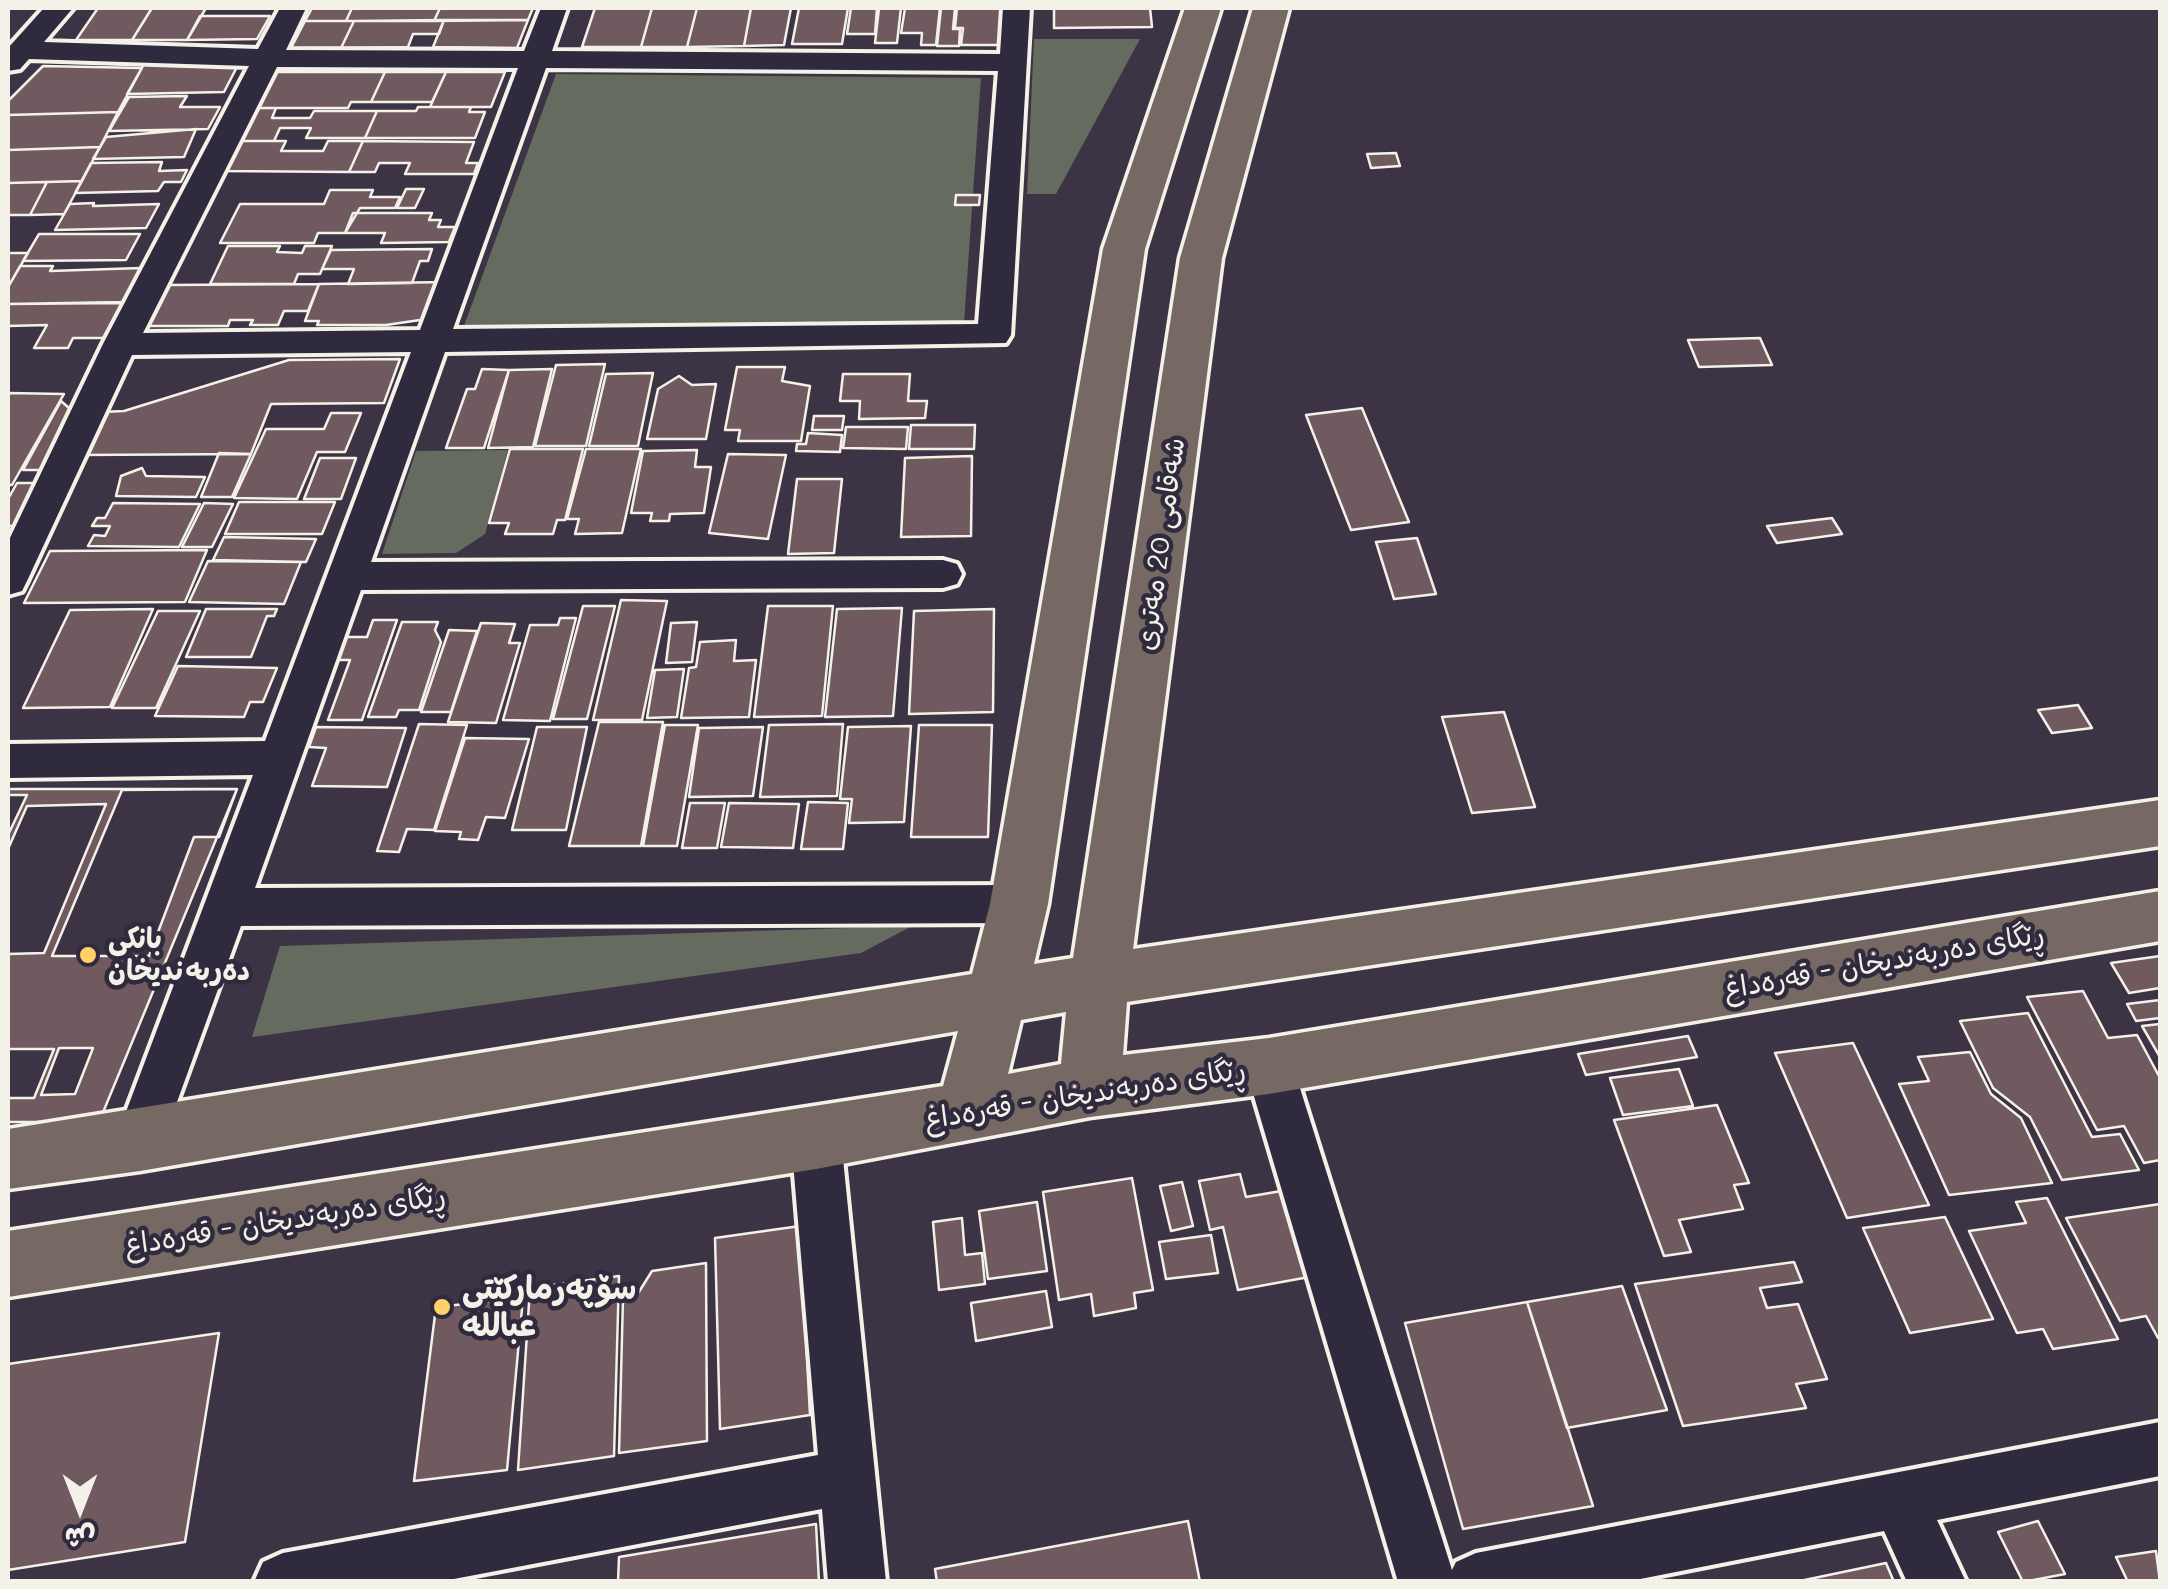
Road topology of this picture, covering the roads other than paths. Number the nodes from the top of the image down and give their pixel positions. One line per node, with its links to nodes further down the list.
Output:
1 (59, 8): 7 (street)
2 (293, 8): 8 (street)
3 (554, 8): 9 (street)
4 (1017, 8): 10 (street)
5 (1203, 8): 18 (main road)
6 (1271, 8): 19 (main road, شەقامی 20 مەتری)
7 (15, 58): 8 (street)
8 (263, 58): 9 (street); 12 (street)
9 (536, 60): 10 (street); 11 (street)
10 (1013, 63): 11 (street)
11 (430, 342): 12 (street); 14 (street)
12 (120, 344): 15 (street)
13 (943, 574): 14 (street)
14 (345, 576): 16 (street)
15 (8, 580)
16 (278, 758): 17 (street); 22 (street)
17 (8, 761)
18 (1036, 799): 19 (main road); 21 (main road)
19 (1124, 799): 24 (main road, شەقامی 20 مەتری)
20 (2160, 823): 24 (main road)
21 (1019, 904): 22 (street); 25 (main road)
22 (225, 907): 30 (street)
23 (2160, 916): 26 (main road, ڕێگای دەربەندیخان - قەرەداغ)
24 (1098, 980): 25 (main road); 27 (main road, شەقامی 20 مەتری)
25 (993, 1000): 28 (main road); 30 (main road)
26 (1269, 1066): 27 (main road, ڕێگای دەربەندیخان - قەرەداغ); 38 (street)
27 (1090, 1088): 28 (main road, ڕێگای دەربەندیخان - قەرەداغ)
28 (968, 1112): 29 (main road, ڕێگای دەربەندیخان - قەرەداغ)
29 (816, 1139): 32 (main road, ڕێگای دەربەندیخان - قەرەداغ); 34 (street)
30 (140, 1141): 31 (main road)
31 (8, 1159)
32 (8, 1264)
33 (2160, 1449): 35 (street)
34 (846, 1476): 36 (street); 37 (street)
35 (1899, 1501): 39 (street); 40 (street)
36 (283, 1582)
37 (857, 1582)
38 (1427, 1582)
39 (1476, 1582)
40 (1936, 1582)

